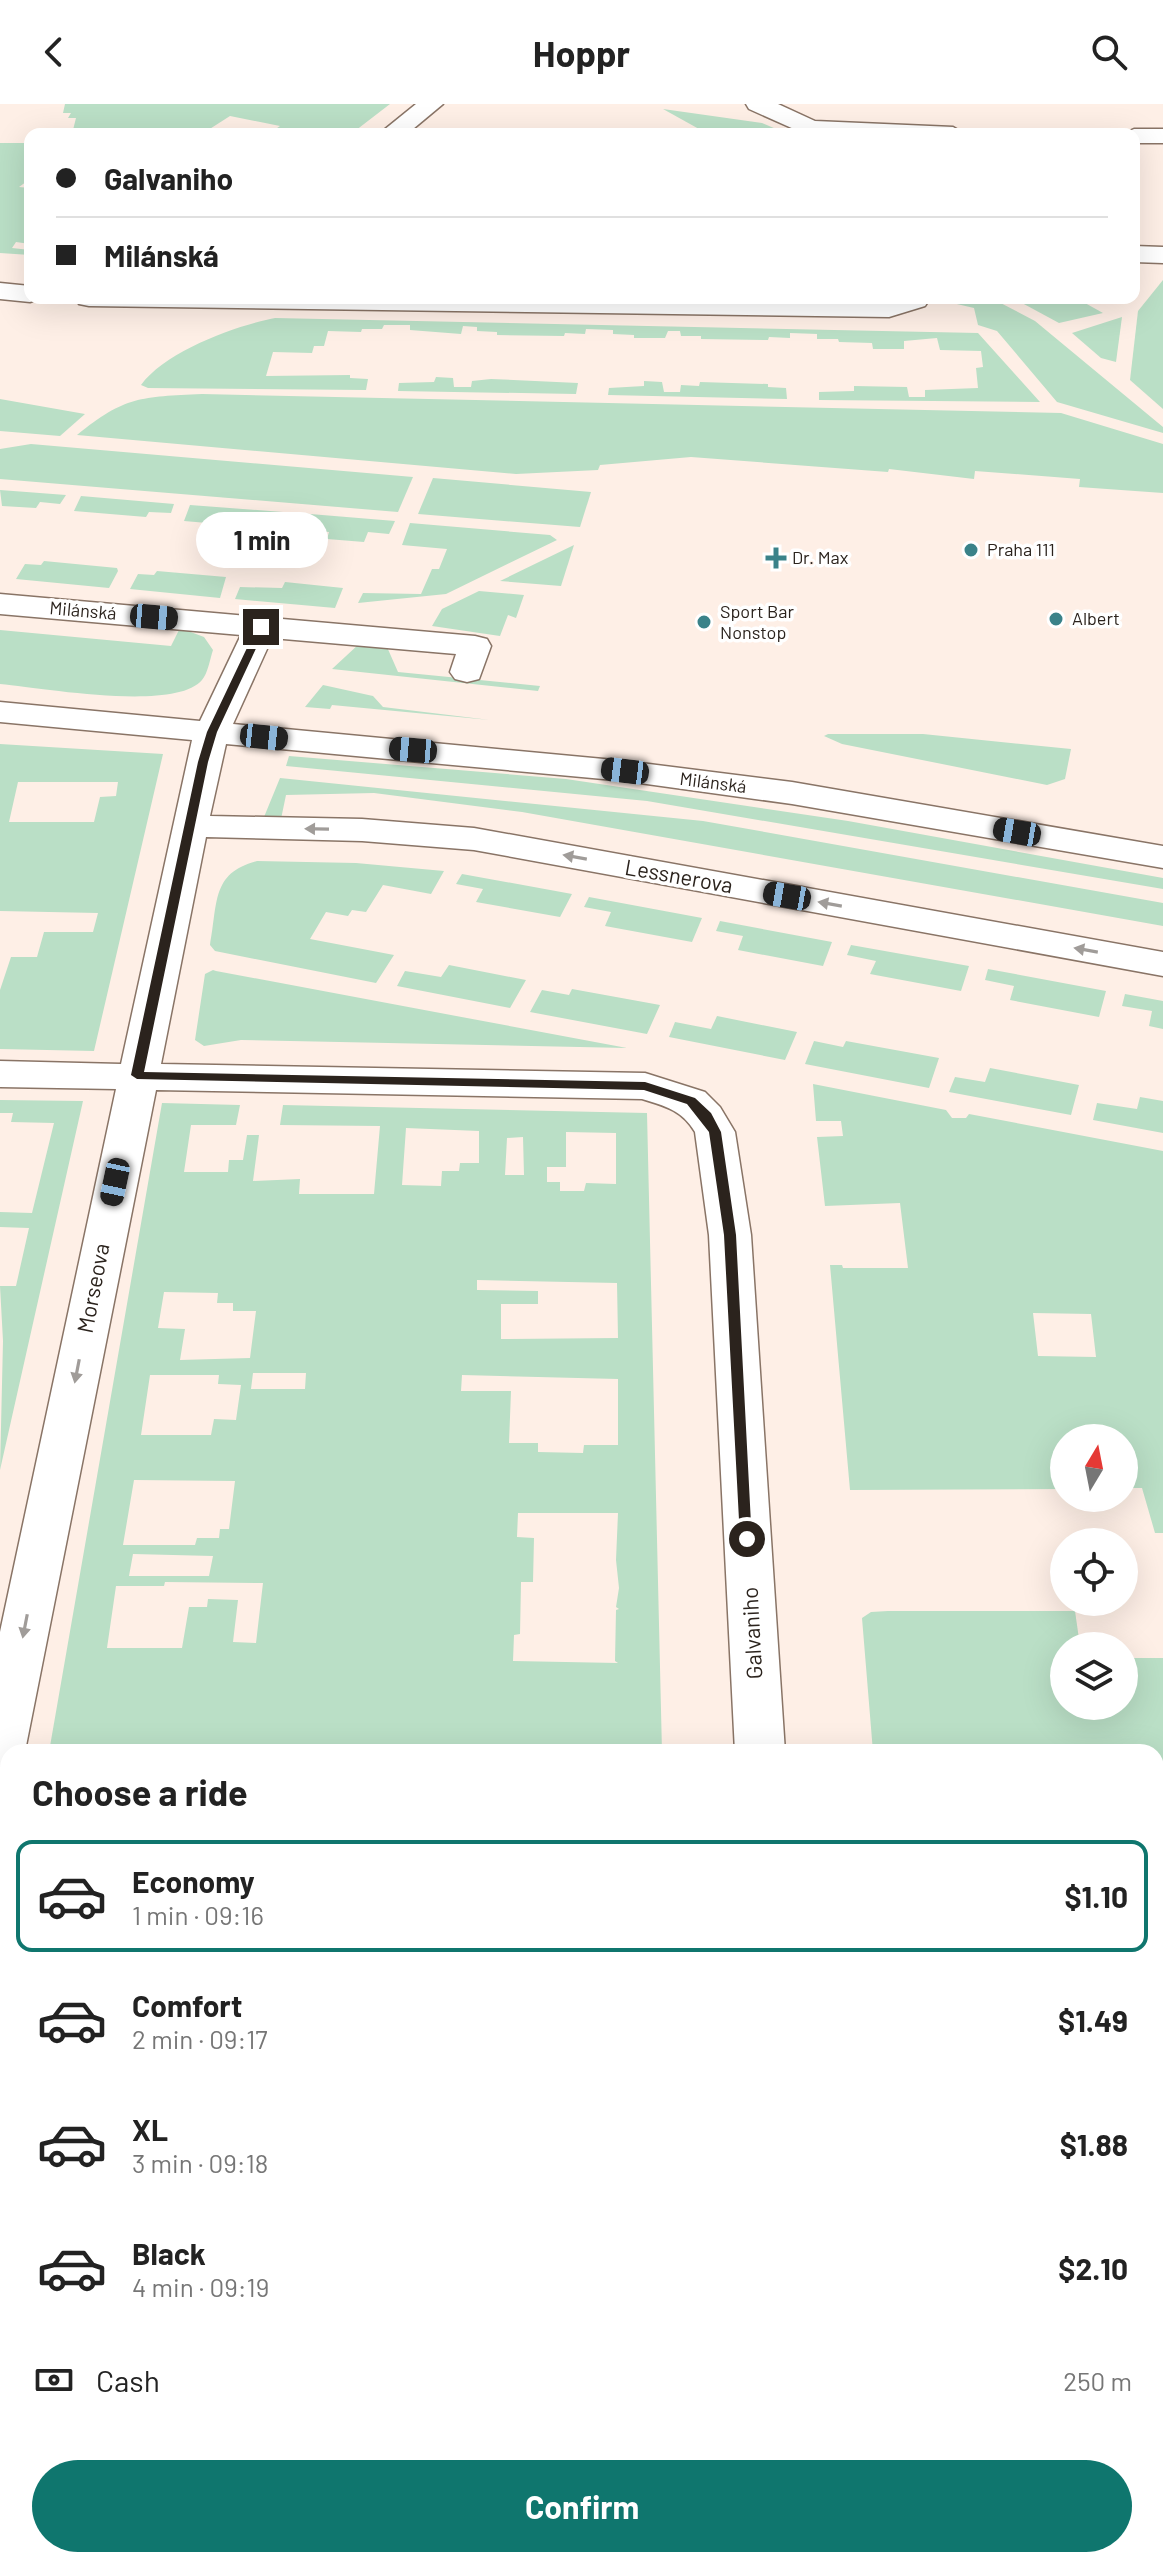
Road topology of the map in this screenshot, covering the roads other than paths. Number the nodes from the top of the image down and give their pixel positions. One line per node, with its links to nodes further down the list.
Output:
1 (431, 104): 3 (street)
2 (758, 104): 4 (street)
3 (399, 128)
4 (811, 128)
5 (1140, 136): 6 (street)
6 (1163, 136)
7 (1140, 254): 8 (street)
8 (1163, 255)
9 (0, 291): 10 (street)
10 (24, 293)
11 (666, 304): 12 (street)
12 (903, 304)
13 (0, 604): 14 (street, Milánská)
14 (261, 627): 15 (street, Milánská); 17 (street)
15 (467, 672)
16 (0, 712): 17 (street, Milánská)
17 (212, 732): 18 (street, Morseova); 19 (street, Milánská)
18 (190, 826): 20 (street, Lessnerova, one-way to 18); 22 (street, Morseova)
19 (1163, 857)
20 (1163, 964)
21 (0, 1074): 22 (street)
22 (137, 1075): 23 (street, Morseova, one-way to 23); 24 (street, Galvaniho)
23 (1, 1744)
24 (760, 1744)

